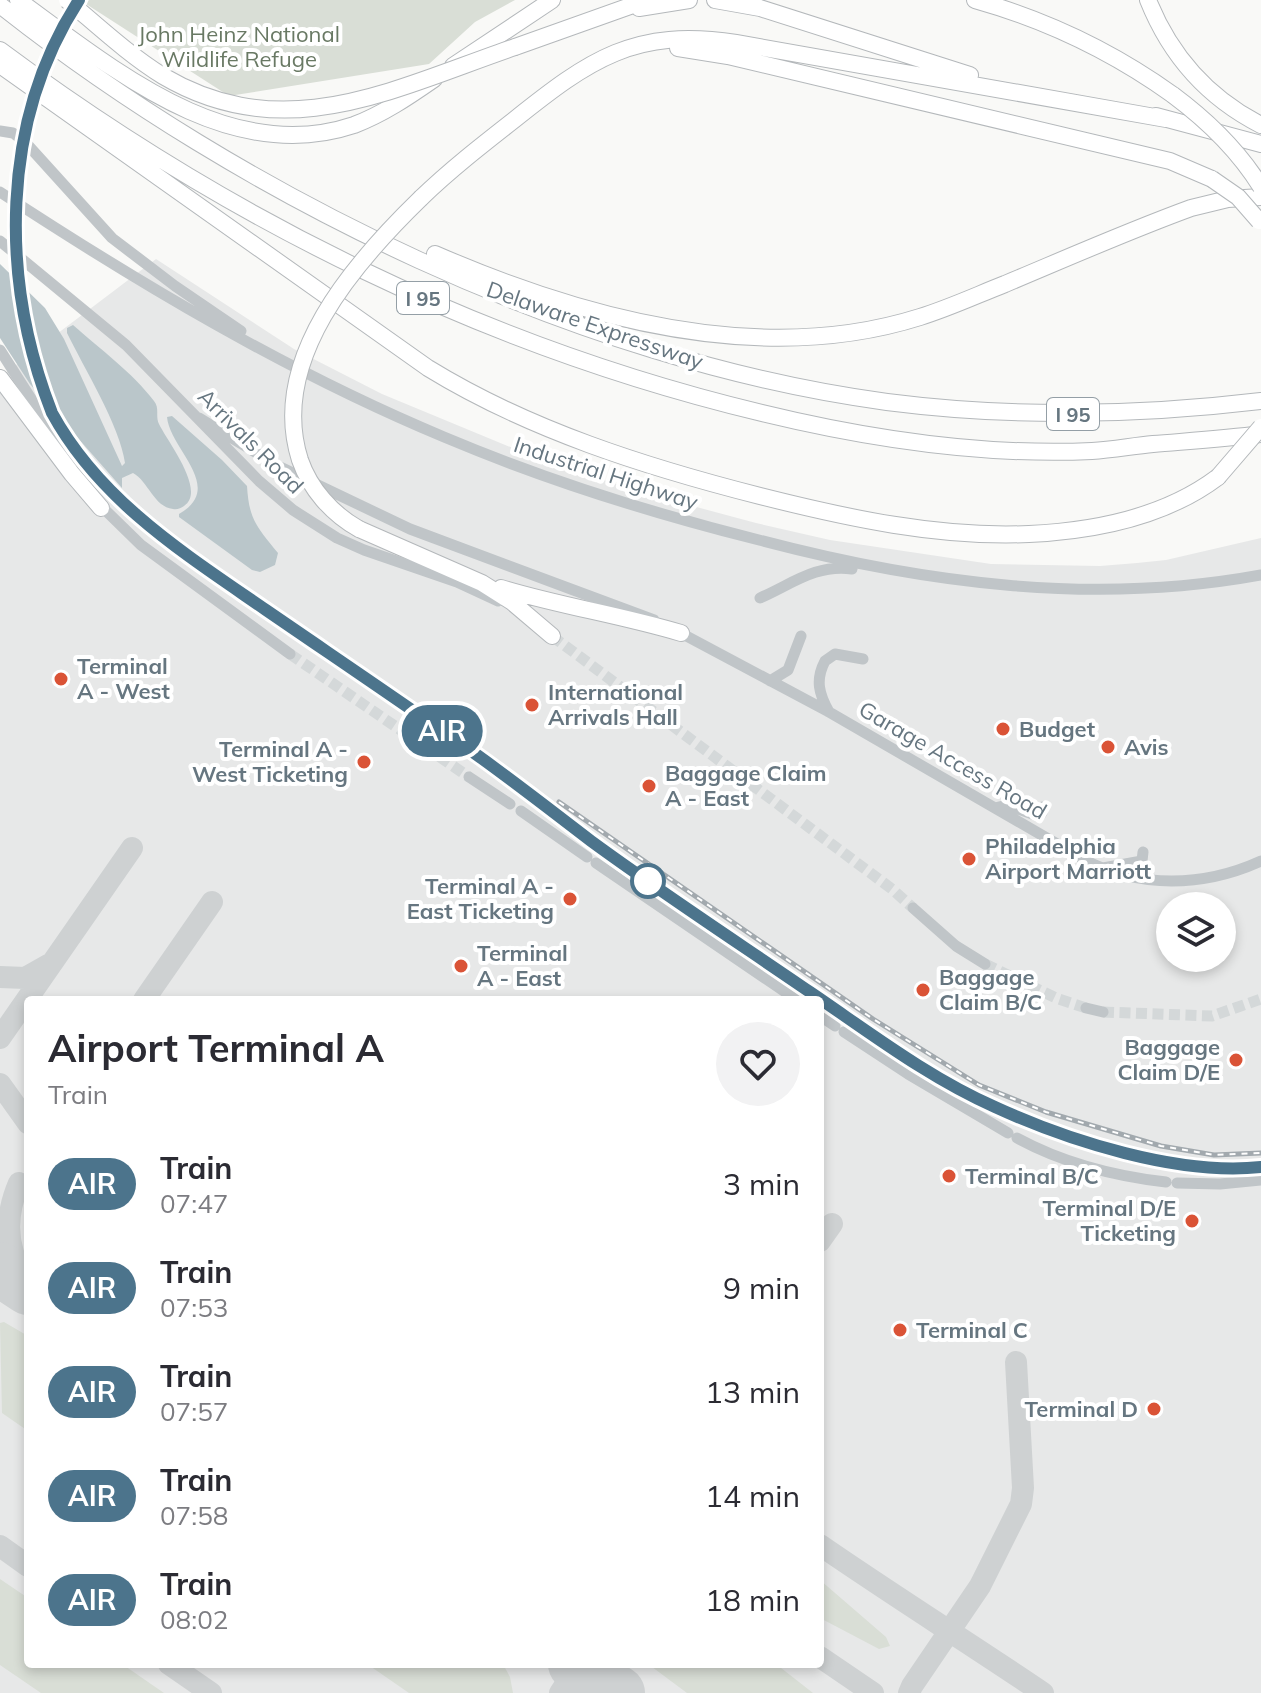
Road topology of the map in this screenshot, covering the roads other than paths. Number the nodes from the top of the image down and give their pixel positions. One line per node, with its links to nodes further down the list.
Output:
1 (18, 0): 3 (highway)
2 (67, 0): 10 (highway, bridge)
3 (552, 0)
4 (647, 0): 10 (highway)
5 (689, 0): 10 (highway)
6 (715, 0): 14 (highway)
7 (975, 0): 18 (highway, bridge)
8 (1148, 0): 15 (highway)
9 (0, 5): 21 (highway, Delaware Expressway / I 95)
10 (583, 23)
11 (0, 50): 32 (highway, Delaware Expressway / I 95)
12 (0, 65): 33 (highway)
13 (518, 117): 14 (highway); 22 (highway, bridge); 37 (highway, bridge)
14 (1166, 119): 17 (highway)
15 (1261, 125)
16 (0, 131): 25 (street)
17 (1261, 144)
18 (1261, 187)
19 (0, 192): 25 (street, Industrial Highway)
20 (1261, 197): 21 (highway)
21 (309, 205): 27 (highway, Delaware Expressway / I 95)
22 (1260, 222)
23 (0, 241): 28 (street, Arrivals Road)
24 (0, 350): 34 (street)
25 (291, 364): 35 (street, Industrial Highway)
26 (1, 384): 34 (highway)
27 (1261, 401)
28 (199, 418): 39 (street, Garage Access Road); 40 (street, Arrivals Road)
29 (1261, 427): 33 (highway, bridge)
30 (1261, 434): 32 (highway, Delaware Expressway / I 95); 33 (highway, bridge)
31 (1261, 445): 32 (highway)
32 (1093, 451)
33 (1218, 477)
34 (101, 508): 42 (street)
35 (884, 568): 36 (street, Industrial Highway); 38 (street)
36 (1261, 575)
37 (473, 578): 39 (highway); 40 (highway)
38 (760, 598)
39 (681, 633): 44 (street, Garage Access Road)
40 (552, 636)
41 (801, 636): 44 (street)
42 (290, 654)
43 (863, 659): 45 (street)
44 (770, 681): 45 (street, Garage Access Road)
45 (829, 712): 49 (street, Garage Access Road)
46 (469, 777): 47 (street)
47 (510, 804)
48 (1042, 807): 49 (street)
49 (995, 808): 53 (street, Garage Access Road)
50 (521, 811): 56 (street)
51 (1143, 852): 53 (street)
52 (1261, 861): 53 (street, Garage Access Road)
53 (1102, 868)
54 (913, 908): 55 (street)
55 (985, 964)
56 (791, 996)
57 (1086, 1008): 58 (street)
58 (1103, 1012)
59 (824, 1019): 60 (street)
60 (1261, 1180)

